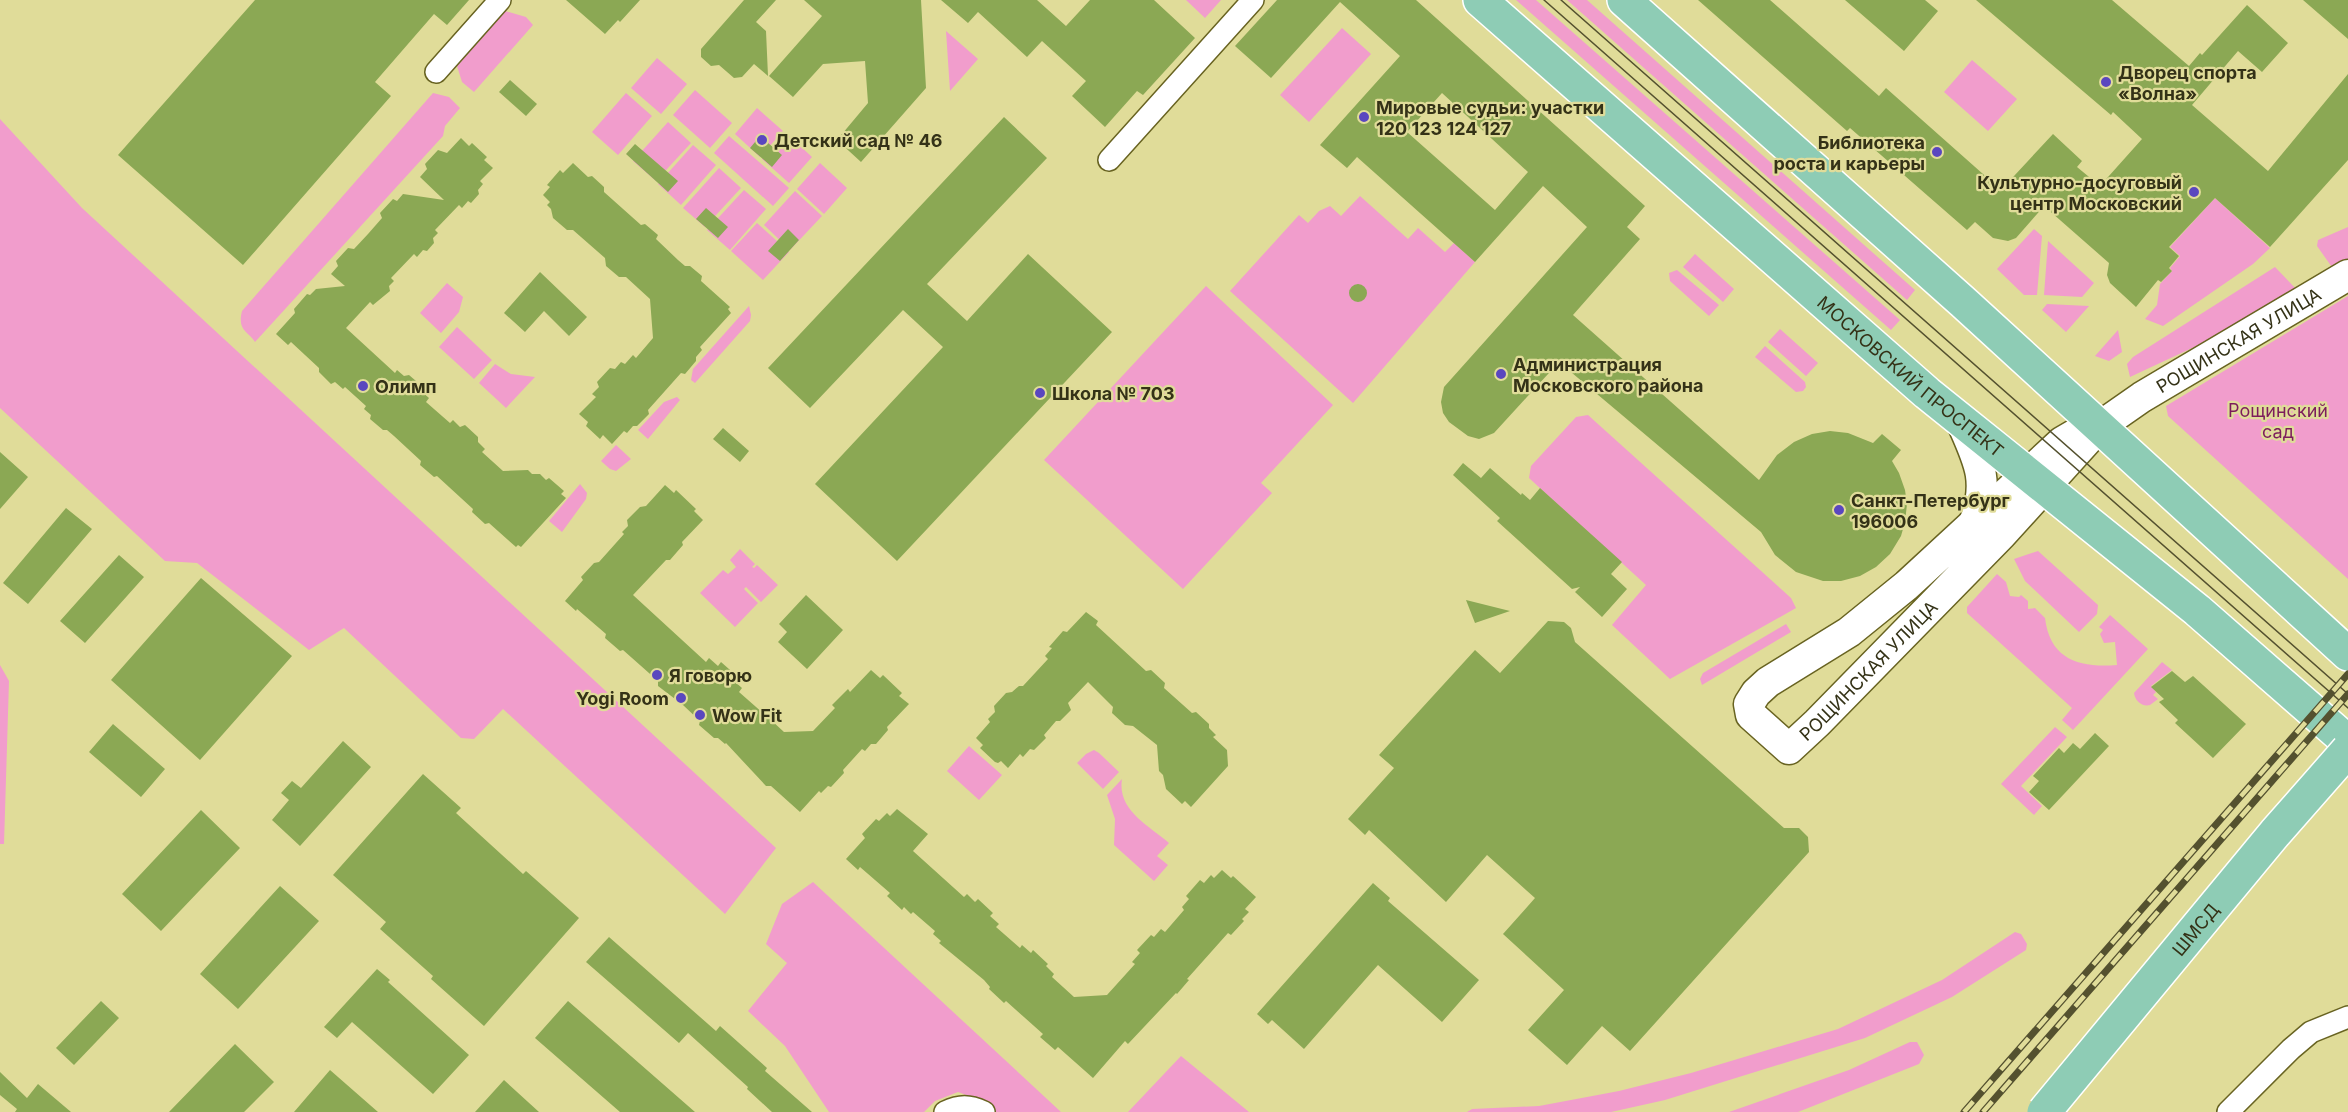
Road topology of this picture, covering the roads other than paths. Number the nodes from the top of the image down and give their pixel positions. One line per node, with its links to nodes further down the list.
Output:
1 (500, 0): 5 (street)
2 (1253, 0): 6 (street)
3 (1480, 0): 8 (main road, МОСКОВСКИЙ ПРОСПЕКТ)
4 (1624, 0): 9 (main road)
5 (436, 72)
6 (1109, 160)
7 (2348, 275): 9 (street, РОЩИНСКАЯ УЛИЦА)
8 (1962, 423): 10 (main road, МОСКОВСКИЙ ПРОСПЕКТ); 11 (street)
9 (2099, 427): 10 (street, РОЩИНСКАЯ УЛИЦА); 12 (main road)
10 (2035, 481): 11 (street, РОЩИНСКАЯ УЛИЦА); 11 (street, РОЩИНСКАЯ УЛИЦА); 13 (main road, МОСКОВСКИЙ ПРОСПЕКТ)
11 (1974, 523)
12 (2348, 654)
13 (2348, 742)
14 (2348, 750): 19 (main road, ШМСД, bridge)
15 (2348, 759): 20 (main road, ШМСД)
16 (2348, 1017): 21 (street)
17 (945, 1112): 18 (street)
18 (984, 1112)
19 (2044, 1112)
20 (2055, 1112)
21 (2228, 1112)

